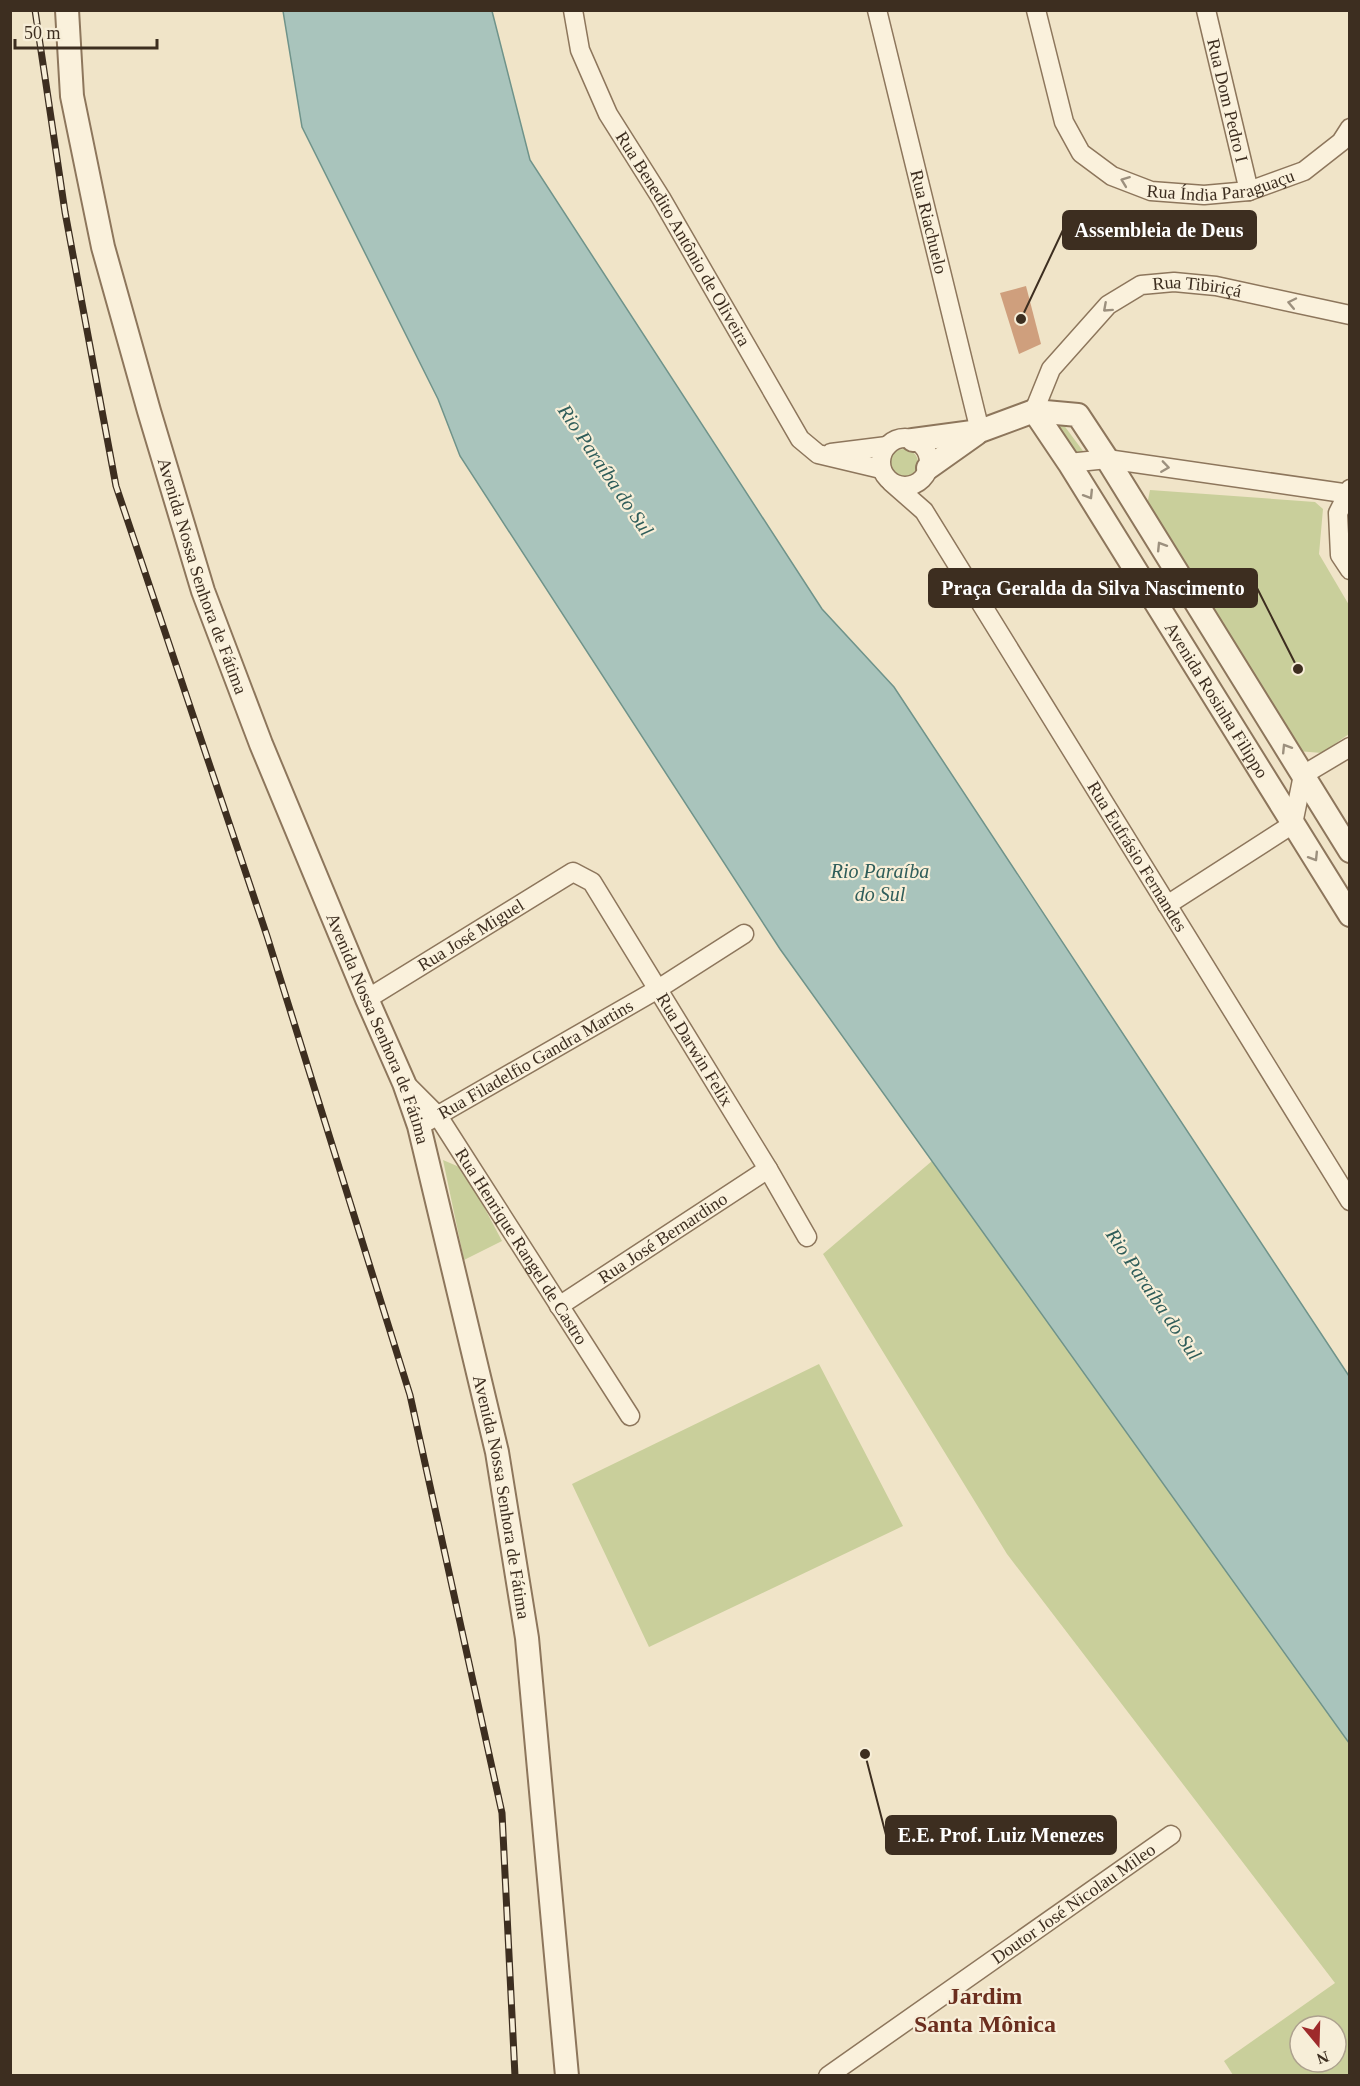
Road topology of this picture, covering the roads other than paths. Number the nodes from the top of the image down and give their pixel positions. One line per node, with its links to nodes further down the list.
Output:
1 (67, 10): 30 (street, Avenida Nossa Senhora de Fátima)
2 (573, 10): 13 (street, Rua Benedito Antônio de Oliveira)
3 (877, 10): 10 (street, Rua Riachuelo)
4 (1036, 10): 7 (street, Rua Índia Paraguaçu, one-way to 4)
5 (1206, 10): 7 (street, Rua Dom Pedro I)
6 (1350, 128): 7 (street, Rua Índia Paraguaçu)
7 (1249, 191)
8 (1350, 315): 9 (street, Rua Tibiriçá, one-way to 9)
9 (1034, 411): 10 (street); 14 (street, Avenida Rosinha Filippo); 15 (street, Avenida Rosinha Filippo)
10 (980, 431): 11 (street); 16 (street)
11 (914, 440): 12 (street); 16 (street)
12 (887, 446): 13 (street); 17 (street)
13 (818, 454): 17 (street)
14 (1107, 459): 15 (street); 18 (street, one-way to 18); 22 (street, Avenida Rosinha Filippo, one-way to 14)
15 (1069, 463): 23 (street, Avenida Rosinha Filippo, one-way to 23)
16 (924, 474): 17 (street); 19 (street)
17 (886, 476): 19 (street)
18 (1348, 492): 20 (street)
19 (924, 511): 26 (street, Rua Eufrásio Fernandes)
20 (1350, 570)
21 (1350, 747): 22 (street)
22 (1303, 776): 23 (street); 24 (street, Avenida Rosinha Filippo)
23 (1293, 824): 26 (street); 27 (street, Avenida Rosinha Filippo, one-way to 27)
24 (1350, 851)
25 (573, 872): 29 (street, Rua Darwin Felix); 30 (street, Rua José Miguel)
26 (1167, 905): 33 (street, Rua Eufrásio Fernandes)
27 (1350, 915)
28 (744, 934): 29 (street, Rua Filadelfio Gandra Martins)
29 (658, 989): 31 (street, Rua Filadelfio Gandra Martins); 32 (street, Rua Darwin Felix)
30 (367, 999): 31 (street, Avenida Nossa Senhora de Fátima)
31 (429, 1121): 35 (street, Rua Henrique Rangel de Castro); 38 (street, Avenida Nossa Senhora de Fátima)
32 (768, 1169): 34 (street, Rua Darwin Felix); 35 (street, Rua José Bernardino)
33 (1350, 1201)
34 (807, 1237)
35 (559, 1306): 36 (street, Rua Henrique Rangel de Castro)
36 (630, 1416)
37 (1172, 1835): 39 (street, Doutor José Nicolau Mileo)
38 (567, 2076)
39 (828, 2076)

